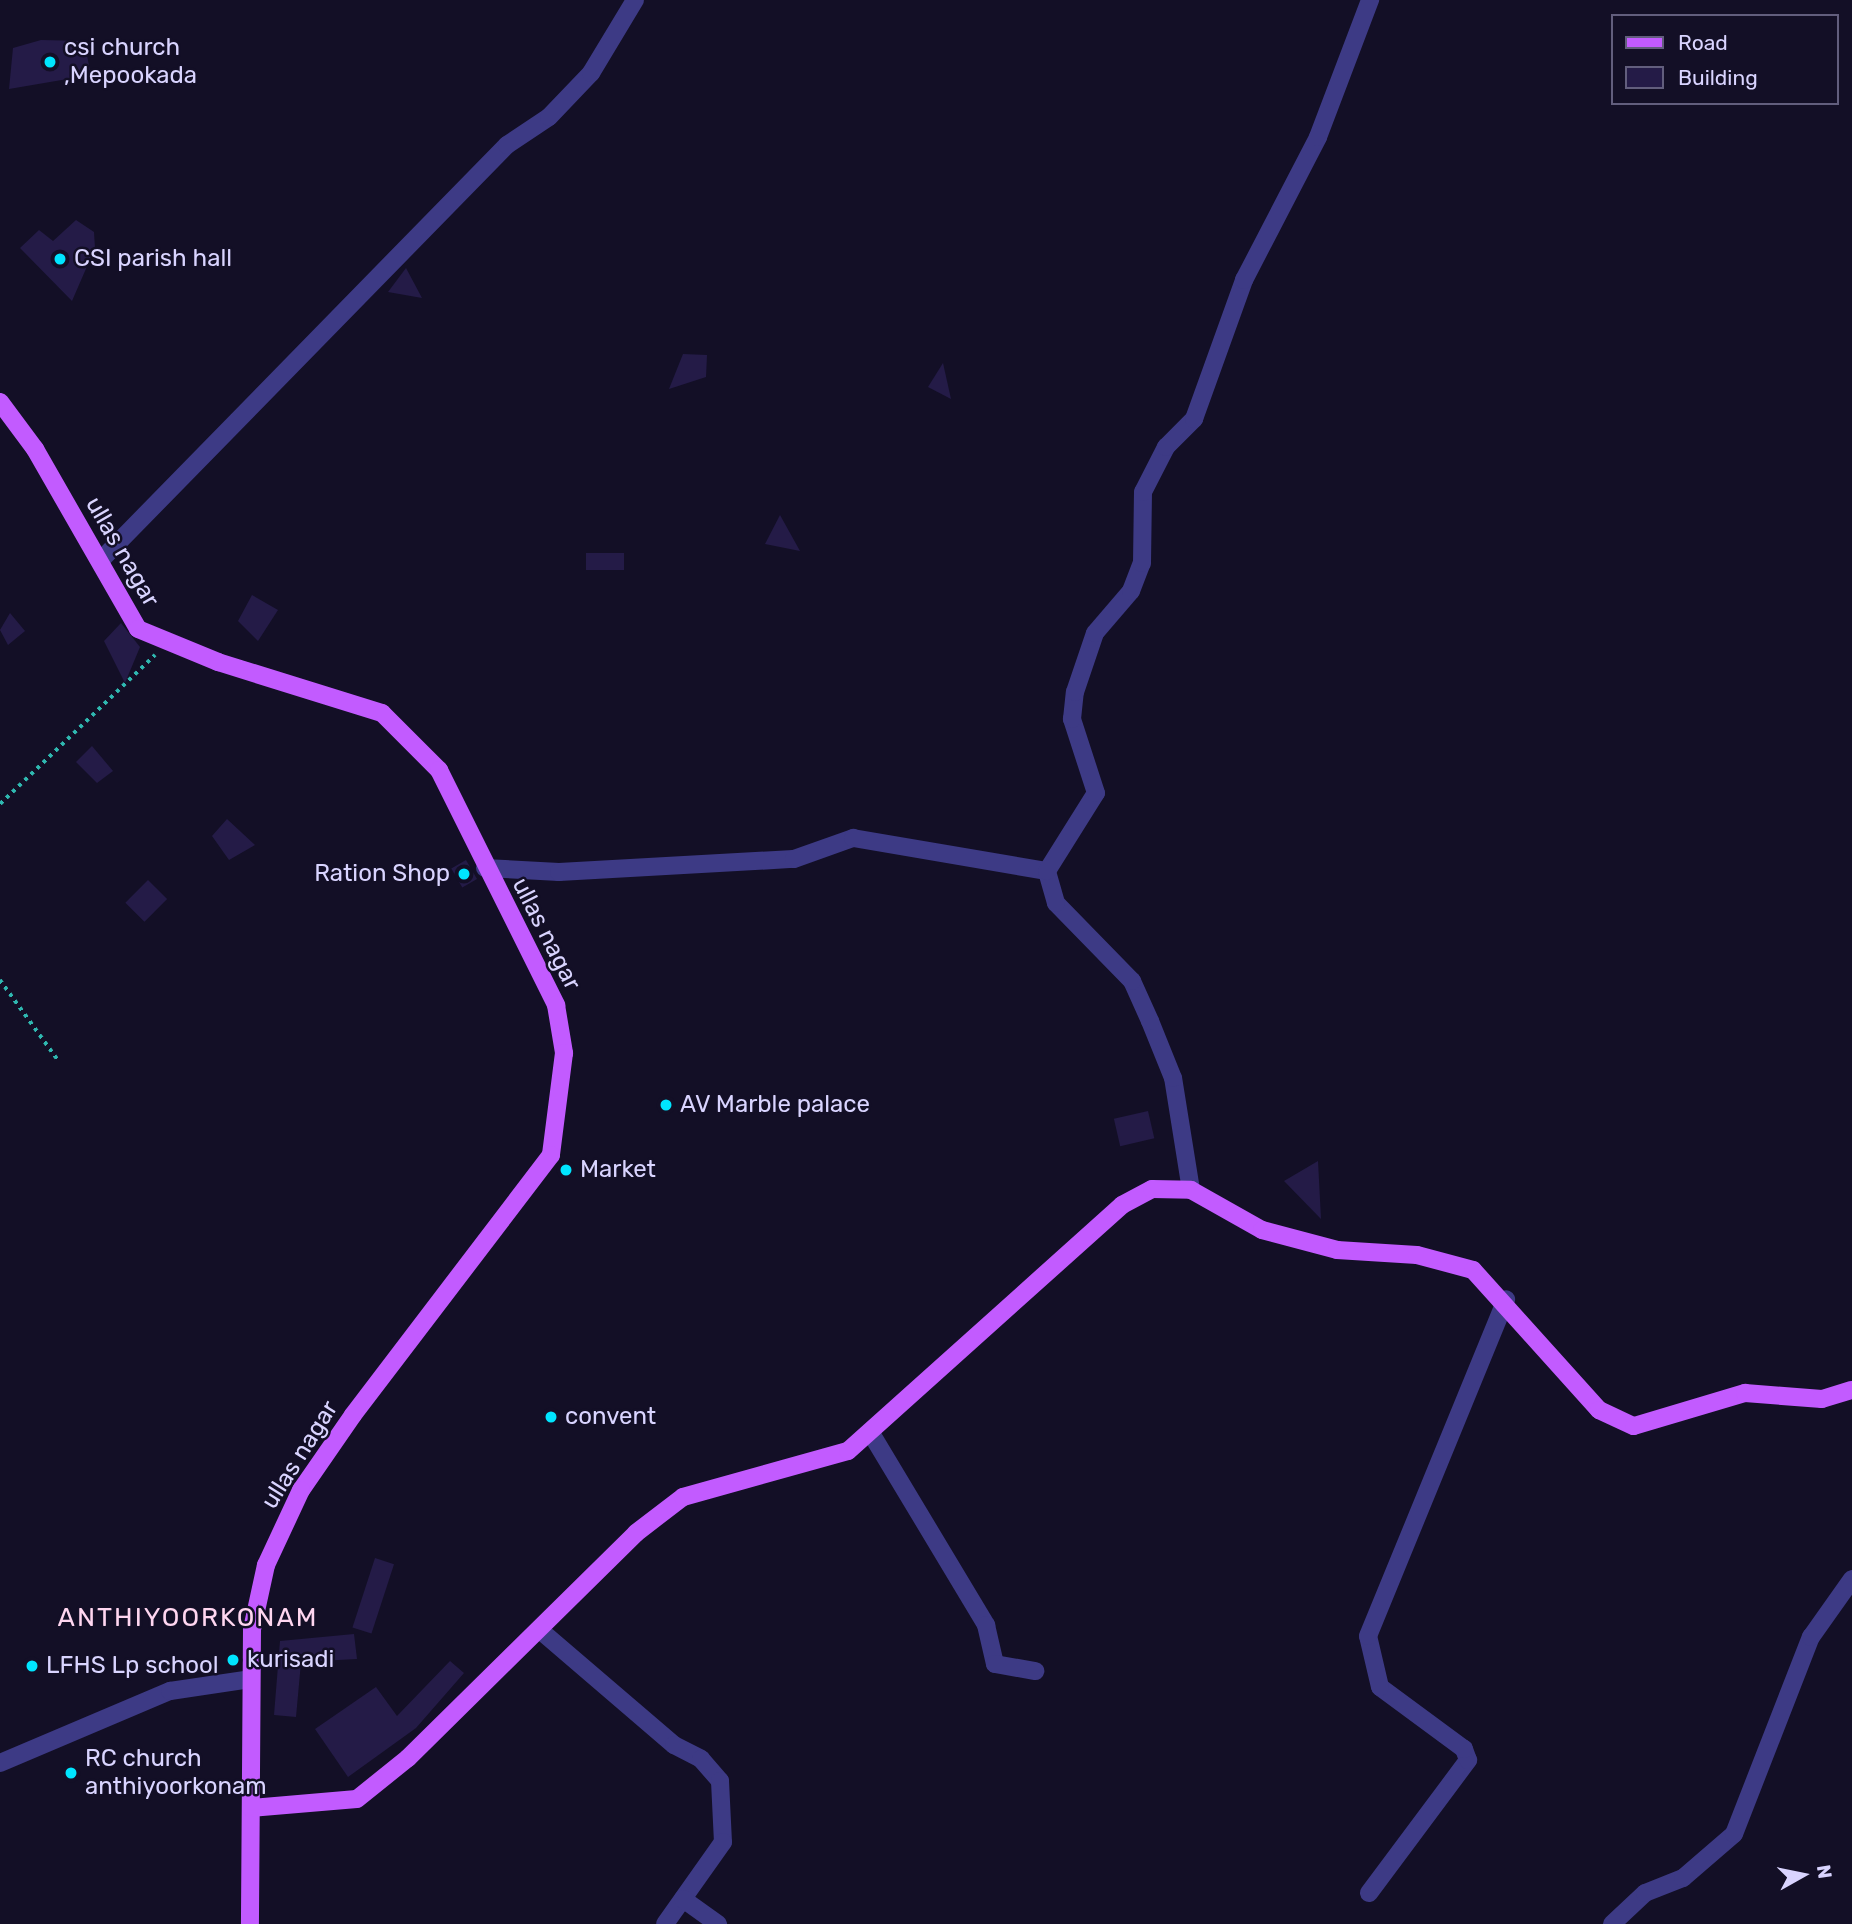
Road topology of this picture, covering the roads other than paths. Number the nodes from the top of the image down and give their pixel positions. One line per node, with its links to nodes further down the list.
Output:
1 (635, 0): 4 (street)
2 (1370, 0): 6 (street)
3 (0, 402): 4 (main road, ullas nagar)
4 (100, 561): 5 (main road, ullas nagar)
5 (485, 868): 6 (street); 14 (main road, ullas nagar)
6 (1047, 871): 7 (street)
7 (1191, 1190): 8 (main road); 10 (main road)
8 (1506, 1299): 9 (main road); 17 (street)
9 (1852, 1390)
10 (872, 1434): 12 (main road); 13 (street)
11 (1852, 1578): 22 (street)
12 (541, 1631): 16 (main road); 18 (street)
13 (1035, 1671)
14 (250, 1679): 15 (street); 16 (main road, ullas nagar)
15 (0, 1763)
16 (251, 1808): 19 (main road, ullas nagar)
17 (1369, 1893)
18 (683, 1899): 20 (street); 21 (street)
19 (250, 1924)
20 (665, 1924)
21 (718, 1924)
22 (1612, 1924)

